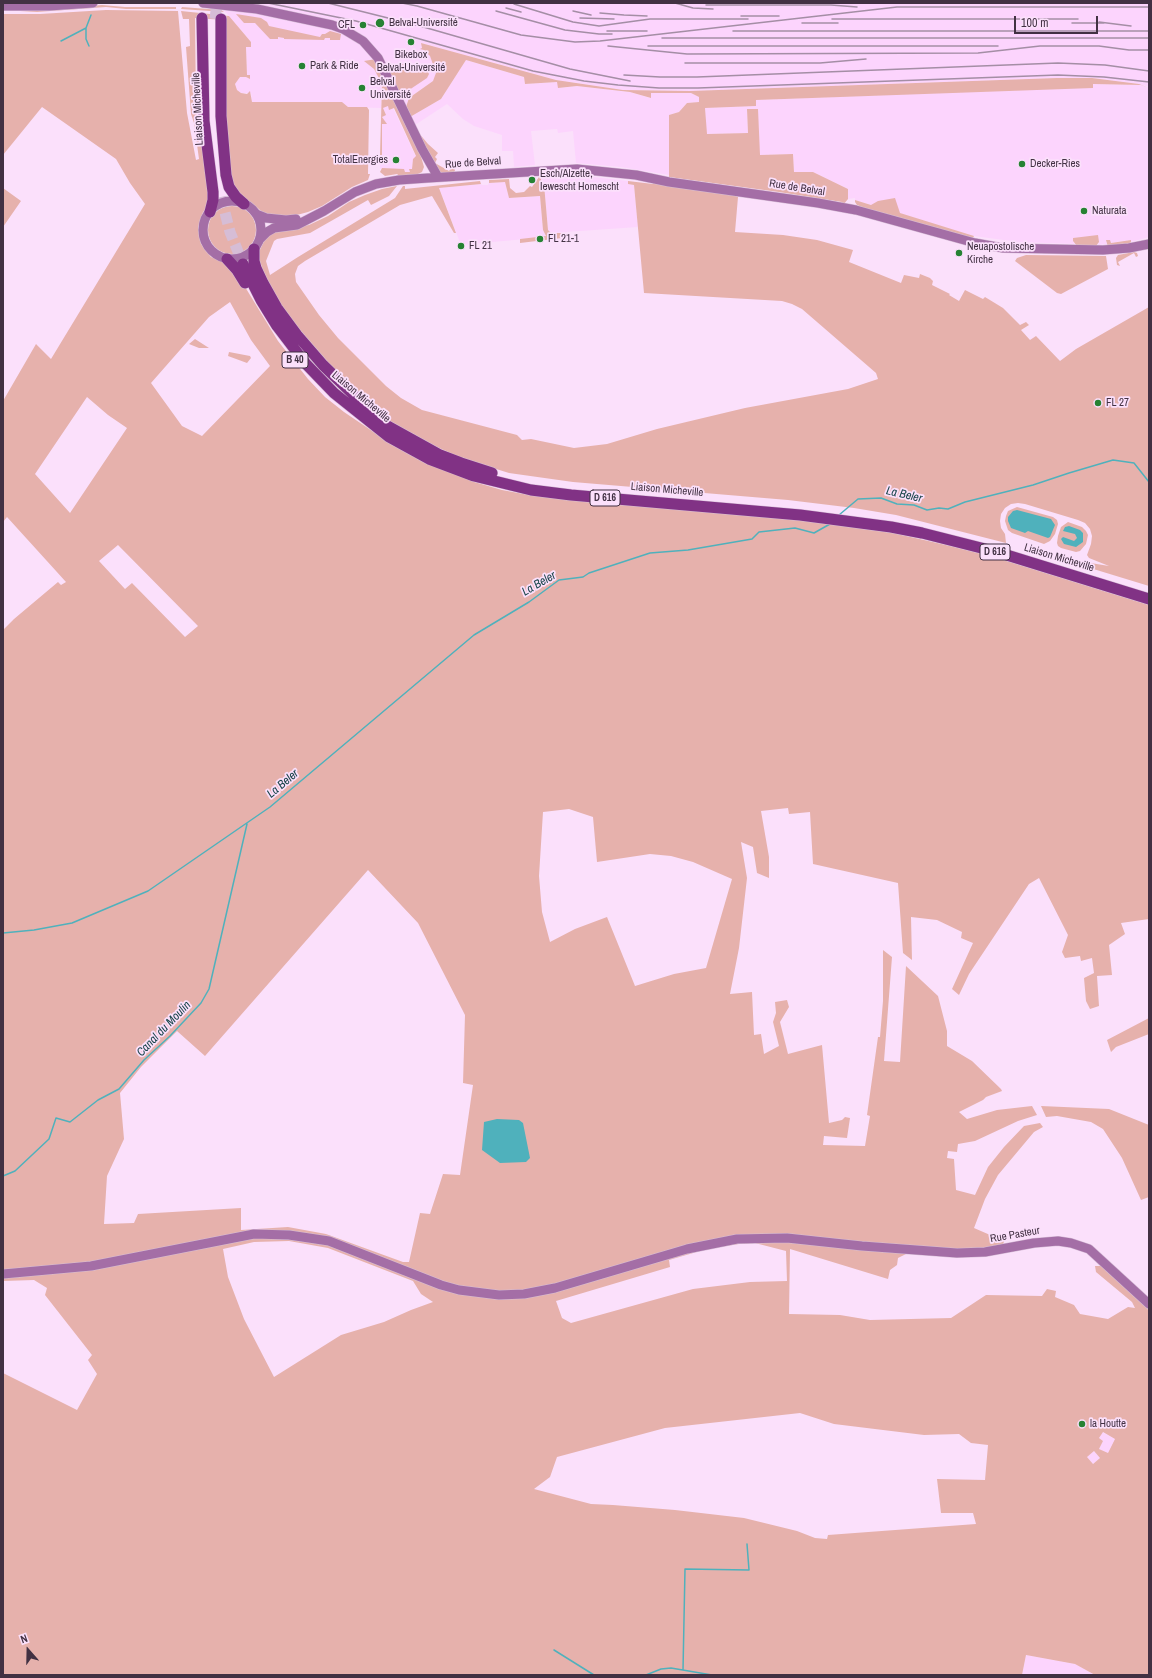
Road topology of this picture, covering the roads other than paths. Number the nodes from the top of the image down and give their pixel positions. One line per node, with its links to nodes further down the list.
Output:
1 (93, 3): 3 (main road)
2 (203, 3): 5 (main road, Rue de Belval)
3 (3, 6)
4 (212, 19): 10 (highway, Liaison Micheville); 11 (highway); 12 (highway)
5 (422, 149): 6 (main road, Rue de Belval); 7 (main road, Rue de Belval)
6 (426, 167): 8 (main road, Rue de Belval); 9 (main road)
7 (438, 177): 8 (main road, Rue de Belval); 16 (main road, Rue de Belval)
8 (428, 178): 9 (main road)
9 (414, 179): 14 (main road)
10 (223, 196)
11 (244, 204): 12 (main road); 13 (main road)
12 (210, 212): 17 (main road)
13 (256, 214): 14 (main road); 15 (main road)
14 (313, 217): 15 (main road)
15 (257, 244): 17 (main road); 19 (highway, B 40)
16 (1149, 244)
17 (227, 259): 19 (highway, B 40)
18 (245, 263): 19 (highway, Liaison Micheville / B 40)
19 (391, 433): 20 (highway, Liaison Micheville / D 616)
20 (838, 515): 21 (highway, Liaison Micheville / D 616); 22 (highway, Liaison Micheville / D 616)
21 (1149, 592)
22 (1149, 599)
23 (3, 1274): 24 (main road, Rue Pasteur)
24 (1149, 1304)

